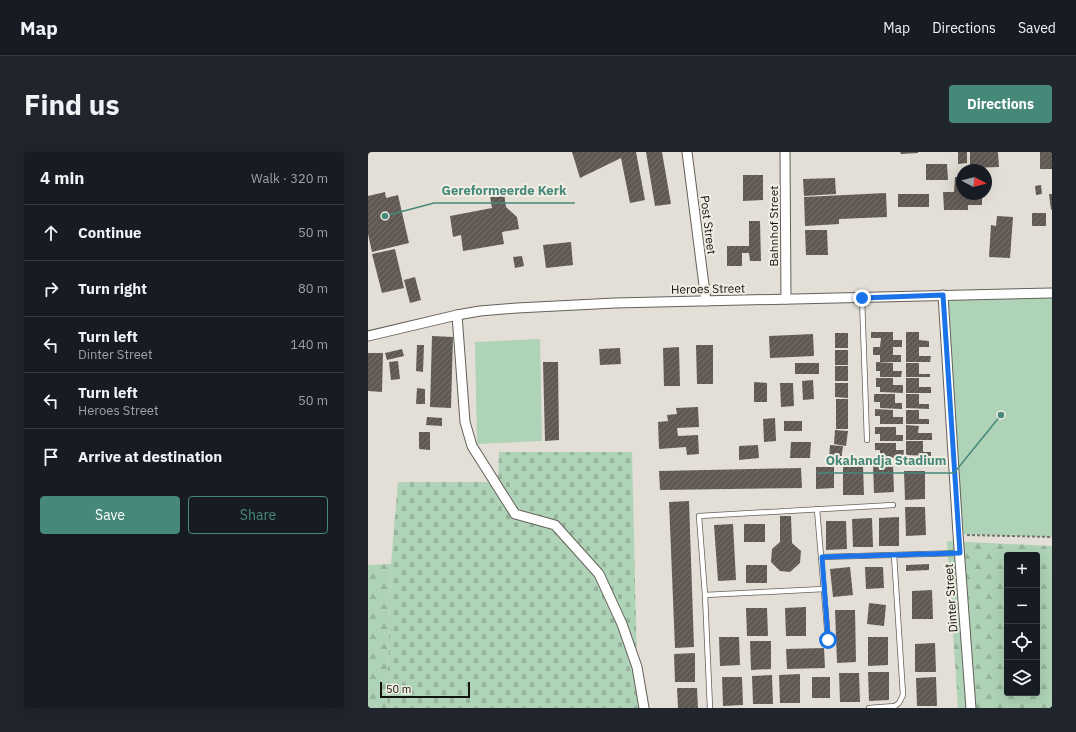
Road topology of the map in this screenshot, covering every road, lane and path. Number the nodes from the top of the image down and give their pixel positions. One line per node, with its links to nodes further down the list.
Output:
1 (687, 152): 7 (street, Post Street)
2 (786, 152): 6 (street, Bahnhof Street)
3 (1052, 294): 4 (street, Heroes Street)
4 (943, 295): 5 (street, Heroes Street); 13 (street, Dinter Street)
5 (862, 298): 6 (street, Heroes Street); 10 (lane)
6 (786, 299): 7 (street, Heroes Street)
7 (706, 301): 8 (street, Heroes Street)
8 (457, 315): 9 (street, Heroes Street); 21 (street)
9 (368, 336)
10 (867, 440)
11 (893, 505): 12 (lane)
12 (817, 509): 17 (lane); 19 (lane)
13 (958, 534): 14 (path); 15 (street, Dinter Street)
14 (1052, 537)
15 (960, 553): 16 (lane); 24 (street, Dinter Street)
16 (894, 555): 17 (lane); 23 (lane)
17 (822, 557): 18 (lane)
18 (824, 589): 19 (lane); 20 (lane)
19 (705, 594): 22 (lane)
20 (828, 640)
21 (644, 708)
22 (710, 708)
23 (869, 708)
24 (971, 708)

